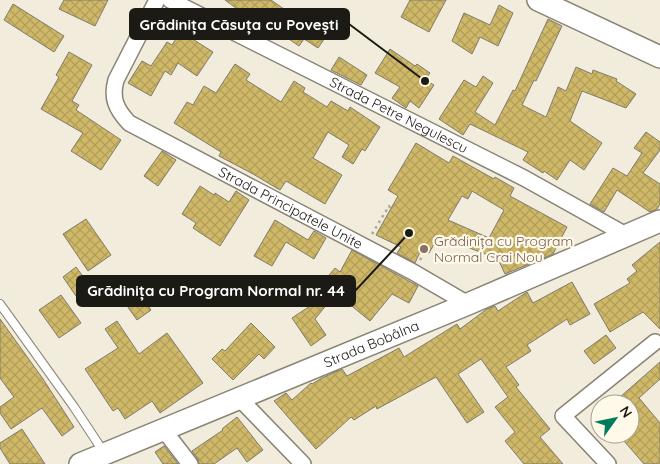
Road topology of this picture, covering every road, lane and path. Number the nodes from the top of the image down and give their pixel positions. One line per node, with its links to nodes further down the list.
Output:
1 (157, 0): 8 (street, Strada Principatele Unite)
2 (170, 0): 7 (street, Strada Petre Negulescu)
3 (539, 0): 4 (main road)
4 (660, 57)
5 (392, 212): 8 (path)
6 (660, 220): 7 (main road, Strada Bobâlna)
7 (626, 235): 10 (main road, Strada Bobâlna)
8 (366, 247): 10 (street, Strada Principatele Unite)
9 (0, 304): 14 (lane)
10 (468, 304): 12 (main road, Strada Bobâlna)
11 (655, 342): 18 (street)
12 (239, 398): 13 (main road, Strada Bobâlna); 17 (street)
13 (163, 429): 14 (main road, Strada Bobâlna); 16 (street)
14 (104, 453): 15 (main road, Strada Bobâlna)
15 (80, 464)
16 (190, 464)
17 (303, 464)
18 (608, 464)

